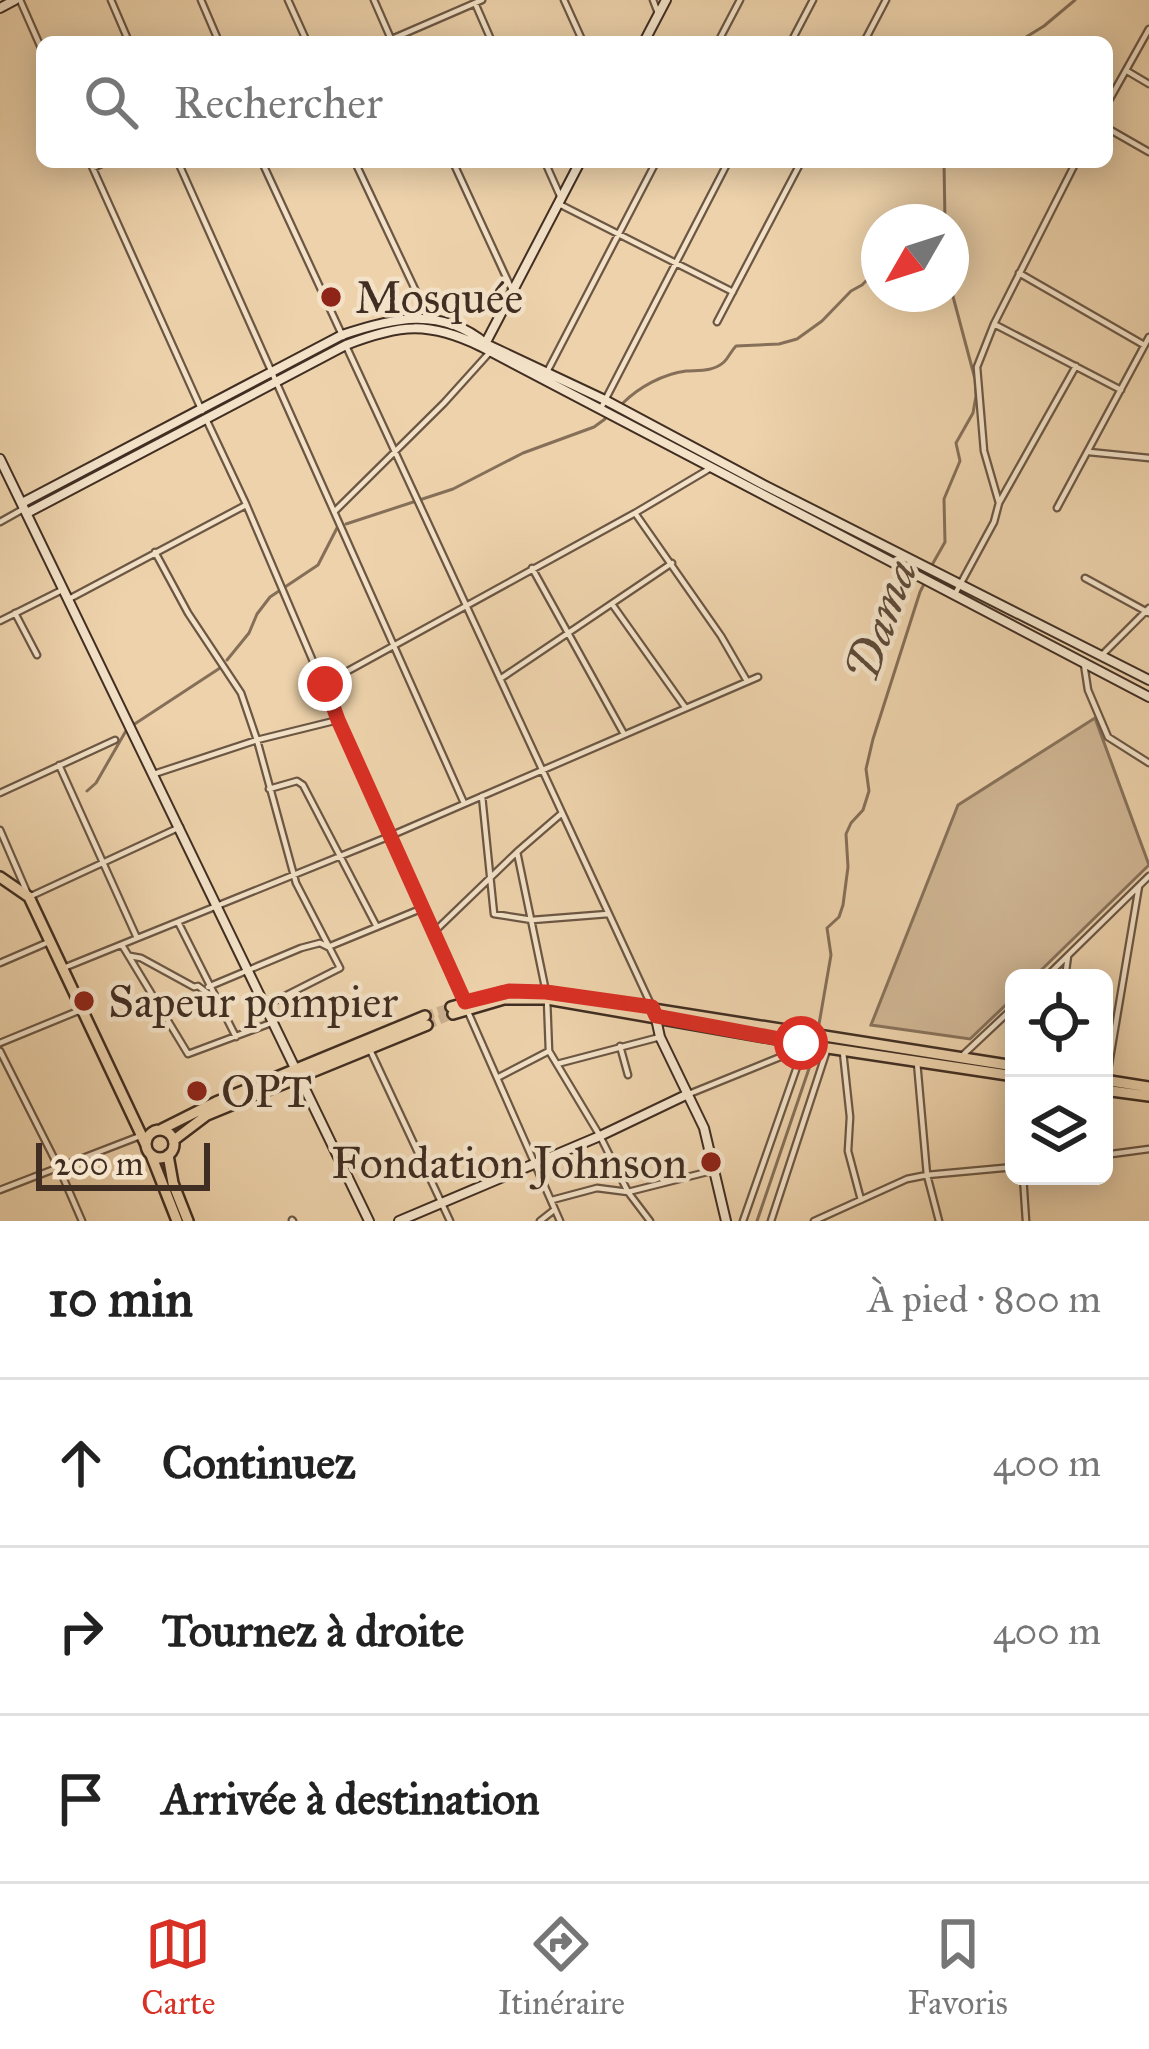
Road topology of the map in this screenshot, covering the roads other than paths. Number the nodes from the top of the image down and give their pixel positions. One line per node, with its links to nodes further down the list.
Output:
1 (18, 0): 13 (street); 27 (street)
2 (111, 0): 16 (street)
3 (201, 0): 17 (street)
4 (288, 0): 18 (street)
5 (374, 0): 19 (street)
6 (564, 0): 22 (street)
7 (652, 0): 14 (street)
8 (666, 0): 14 (street)
9 (740, 0): 24 (street)
10 (814, 0): 25 (street)
11 (886, 0): 26 (street)
12 (473, 2): 20 (street); 21 (street)
13 (0, 8)
14 (658, 13): 23 (street)
15 (1149, 29): 28 (street)
16 (126, 36)
17 (216, 36)
18 (304, 36)
19 (390, 36)
20 (401, 36)
21 (489, 36)
22 (580, 36)
23 (649, 36)
24 (721, 36)
25 (794, 36)
26 (867, 36)
27 (36, 38)
28 (1126, 70): 29 (street); 30 (street)
29 (1149, 84)
30 (1113, 93)
31 (1113, 131): 32 (street)
32 (1149, 152)
33 (93, 168): 62 (street)
34 (181, 168): 59 (street)
35 (265, 168): 54 (street)
36 (358, 168): 50 (street)
37 (456, 168): 48 (street)
38 (546, 168): 44 (street)
39 (577, 168): 44 (street)
40 (653, 168): 45 (street)
41 (725, 168): 46 (street)
42 (798, 168): 49 (street)
43 (1073, 168): 47 (street)
44 (560, 201): 45 (street); 48 (street)
45 (618, 234): 46 (street); 58 (street)
46 (675, 262): 49 (street); 61 (street)
47 (1019, 273): 52 (street); 55 (street)
48 (513, 292): 56 (street)
49 (733, 292): 51 (street)
50 (429, 320): 54 (street); 56 (street)
51 (717, 322)
52 (994, 324): 57 (street); 68 (street)
53 (1149, 337): 55 (street)
54 (344, 340): 56 (street); 59 (street); 63 (street)
55 (1144, 345): 60 (street)
56 (486, 347): 58 (street); 61 (street); 63 (street)
57 (1076, 366): 60 (street); 68 (street)
58 (548, 372): 61 (street)
59 (274, 378): 62 (street); 72 (street)
60 (1121, 390): 64 (street)
61 (603, 405): 67 (street)
62 (204, 415): 69 (street); 70 (street)
63 (396, 452): 72 (street); 83 (street)
64 (1088, 452): 65 (street); 71 (street)
65 (1149, 458)
66 (0, 459): 70 (street)
67 (712, 464): 73 (street); 79 (street); 81 (street)
68 (999, 503): 79 (street)
69 (246, 505): 75 (street); 96 (street)
70 (25, 508): 74 (street); 80 (street)
71 (1058, 508)
72 (335, 511): 88 (street)
73 (635, 513): 76 (street); 77 (street)
74 (0, 522)
75 (155, 552): 80 (street); 102 (street)
76 (672, 563): 82 (street); 95 (street)
77 (532, 568): 83 (street); 87 (street)
78 (1085, 578): 84 (street)
79 (960, 584): 81 (street); 90 (street)
80 (67, 594): 85 (street); 106 (street)
81 (955, 594): 91 (street)
82 (612, 604): 87 (street); 98 (street)
83 (466, 605): 88 (street); 93 (street)
84 (1148, 610): 90 (street)
85 (15, 613): 86 (street); 89 (street)
86 (0, 621)
87 (566, 633): 93 (street); 100 (street)
88 (394, 647): 96 (street); 110 (street)
89 (37, 655)
90 (1102, 655): 94 (street)
91 (1084, 663): 97 (street); 103 (street)
92 (758, 676): 95 (street)
93 (500, 679): 105 (street)
94 (1149, 680)
95 (747, 681): 98 (street)
96 (325, 684): 99 (street)
97 (1149, 697)
98 (686, 707): 100 (street)
99 (338, 720): 102 (street); 114 (street)
100 (624, 734): 105 (street)
101 (115, 740): 104 (street)
102 (257, 740): 106 (street); 107 (street)
103 (1149, 763)
104 (59, 765): 108 (street); 117 (street)
105 (542, 769): 109 (street); 111 (street)
106 (154, 775): 112 (street)
107 (268, 789): 116 (street); 118 (street)
108 (0, 793)
109 (482, 796): 110 (street); 119 (street)
110 (464, 803): 114 (street)
111 (562, 813): 115 (street); 126 (street)
112 (180, 827): 117 (street); 124 (street)
113 (0, 830): 123 (street)
114 (390, 836): 116 (street); 125 (street)
115 (518, 852): 119 (street); 127 (street)
116 (339, 856): 118 (street); 129 (street)
117 (103, 861): 123 (street); 131 (street)
118 (294, 874): 124 (street); 134 (street)
119 (491, 876): 127 (street); 130 (street)
120 (1149, 876): 122 (street)
121 (0, 877): 123 (main road)
122 (1138, 886): 136 (street); 168 (street)
123 (29, 897): 132 (main road)
124 (218, 906): 128 (street); 141 (street)
125 (423, 908): 129 (street); 130 (street)
126 (609, 914): 127 (street); 149 (street)
127 (532, 920): 143 (street)
128 (178, 922): 131 (street); 142 (street)
129 (377, 927): 134 (street)
130 (433, 933): 146 (street)
131 (137, 938): 133 (street)
132 (51, 941): 137 (street); 138 (main road)
133 (122, 945): 135 (street); 138 (street)
134 (328, 947): 141 (street); 145 (street)
135 (130, 956): 144 (street); 152 (street)
136 (1068, 956): 139 (street); 140 (street)
137 (0, 963)
138 (63, 968): 147 (main road)
139 (1054, 969)
140 (1066, 969)
141 (250, 971): 142 (street); 145 (street)
142 (208, 987): 144 (street)
143 (546, 995): 146 (main road); 149 (main road); 159 (street)
144 (214, 998): 152 (street)
145 (267, 1005): 151 (street)
146 (466, 1006): 148 (main road); 169 (street)
147 (83, 1010): 157 (street); 177 (main road)
148 (452, 1010)
149 (654, 1012): 153 (street); 154 (main road)
150 (1005, 1016): 161 (street)
151 (275, 1022): 152 (street); 166 (street)
152 (236, 1037)
153 (660, 1037): 156 (street); 173 (street)
154 (803, 1043): 155 (main road); 173 (street); 204 (street)
155 (823, 1044): 160 (main road); 161 (main road); 205 (street)
156 (620, 1046): 163 (street); 167 (street)
157 (0, 1047): 183 (street)
158 (369, 1048): 166 (main road); 166 (main road); 192 (street)
159 (549, 1051): 163 (street); 169 (street)
160 (843, 1051): 162 (main road); 191 (street)
161 (960, 1058): 164 (main road)
162 (917, 1062): 165 (main road); 186 (street)
163 (557, 1064): 176 (street)
164 (1005, 1070)
165 (1005, 1071)
166 (299, 1072): 175 (main road); 178 (main road); 197 (street)
167 (628, 1075)
168 (1106, 1077)
169 (497, 1078): 182 (street)
170 (1113, 1085): 172 (main road)
171 (1113, 1087): 174 (main road)
172 (1149, 1087)
173 (688, 1094): 176 (street); 185 (street)
174 (1149, 1096)
175 (162, 1130): 177 (main road); 178 (main road)
176 (600, 1136): 182 (street); 189 (street)
177 (145, 1139): 181 (main road); 183 (street); 195 (main road)
178 (174, 1140): 181 (main road)
179 (1149, 1149): 180 (street)
180 (1113, 1154)
181 (168, 1155): 196 (main road)
182 (535, 1164): 190 (street); 192 (street)
183 (59, 1168): 188 (street); 194 (street)
184 (1005, 1168): 186 (street)
185 (715, 1170): 189 (street); 203 (street)
186 (927, 1175): 191 (street); 207 (street)
187 (1024, 1185): 208 (street)
188 (0, 1190)
189 (628, 1192): 190 (street); 202 (street)
190 (552, 1200): 193 (street)
191 (861, 1200): 206 (street)
192 (442, 1204): 198 (street); 199 (street)
193 (555, 1209): 200 (street); 201 (street)
194 (82, 1221)
195 (177, 1221)
196 (188, 1221)
197 (369, 1221)
198 (399, 1221)
199 (450, 1221)
200 (540, 1221)
201 (560, 1221)
202 (650, 1221)
203 (726, 1221)
204 (743, 1221)
205 (771, 1221)
206 (814, 1221)
207 (939, 1221)
208 (1027, 1221)

